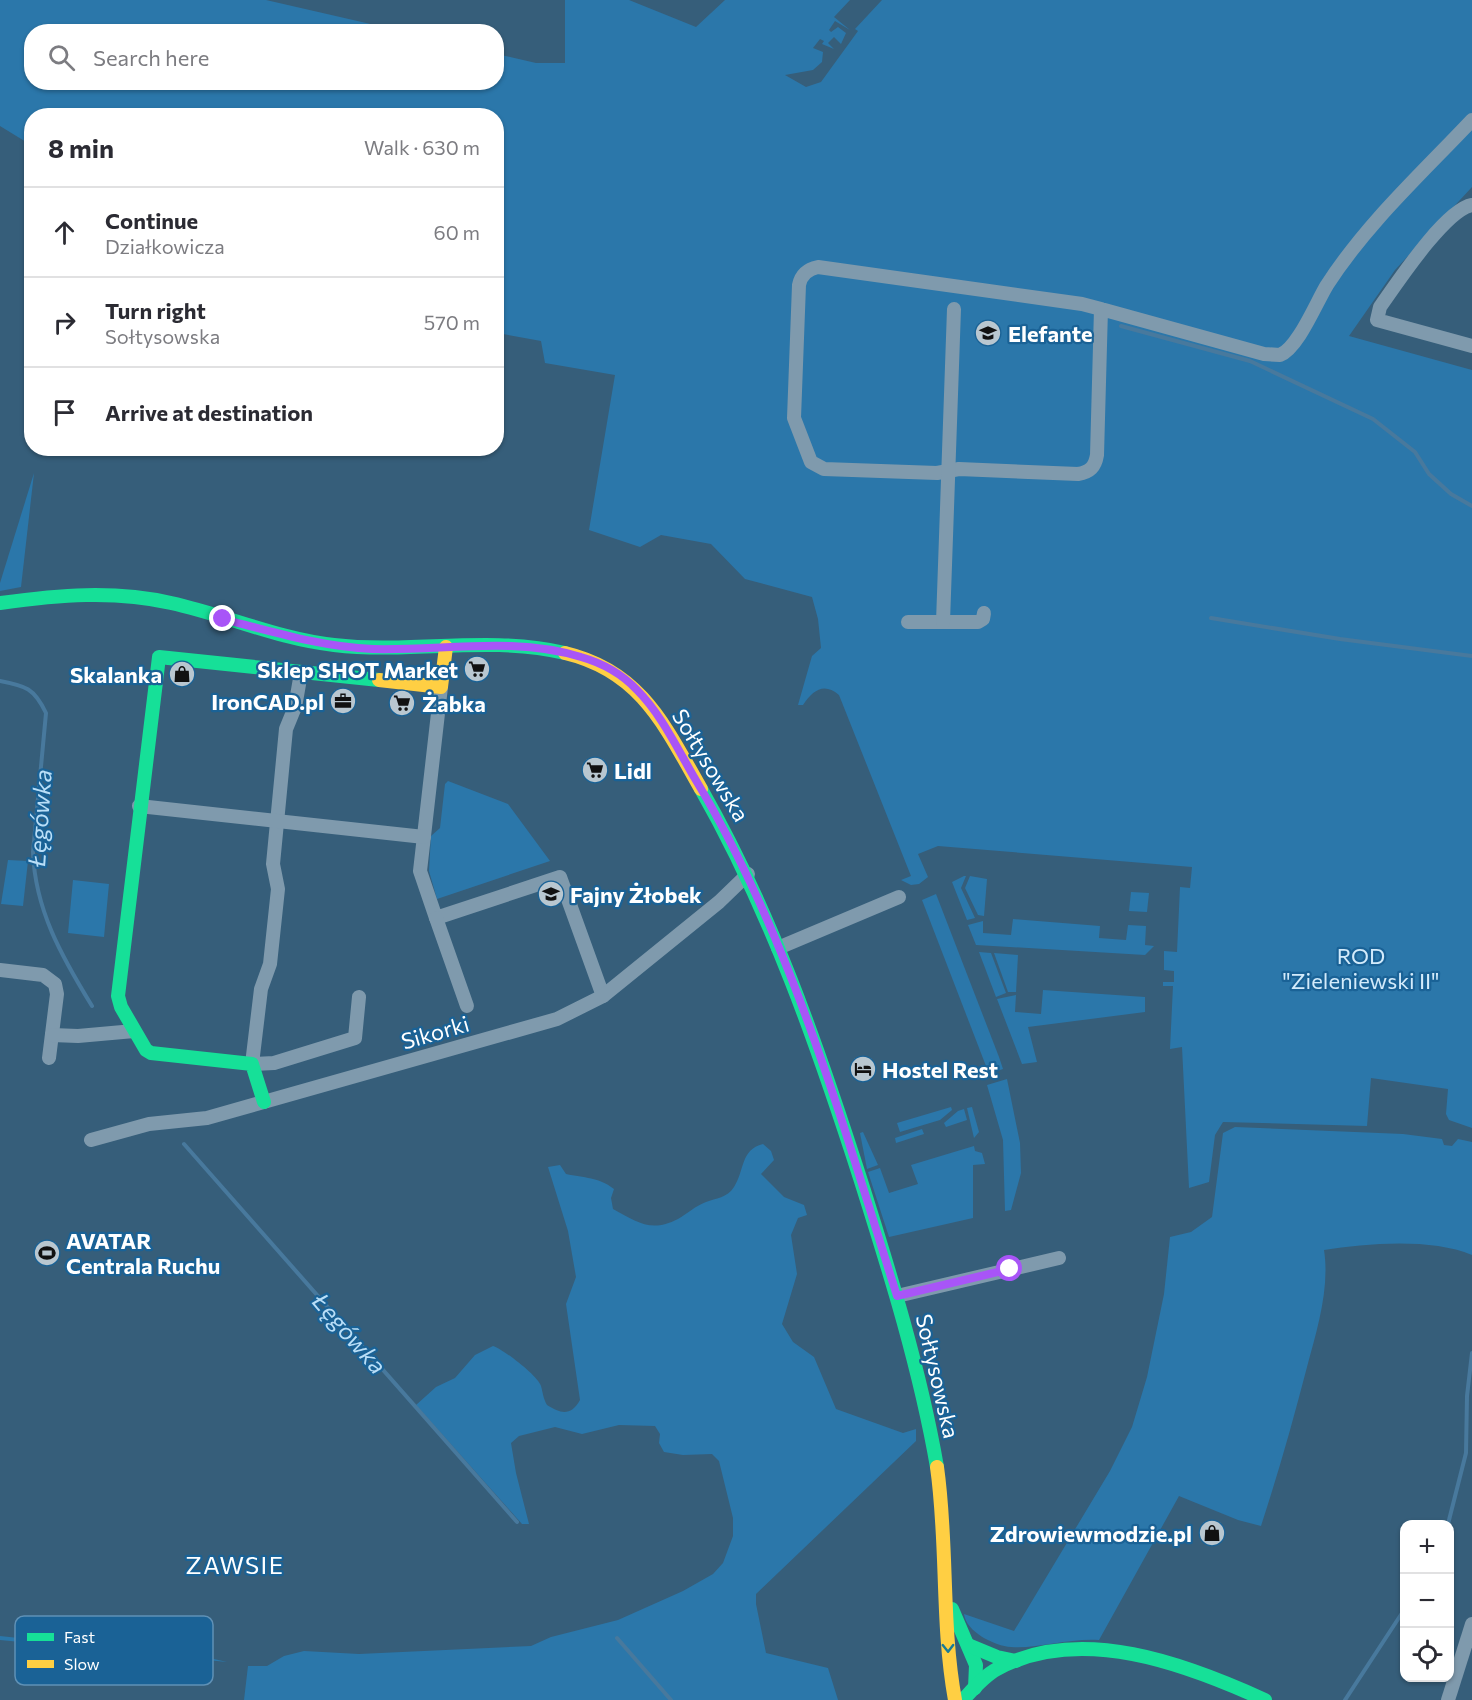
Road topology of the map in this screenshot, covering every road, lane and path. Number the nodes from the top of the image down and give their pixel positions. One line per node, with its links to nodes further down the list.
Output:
1 (1472, 120): 4 (street)
2 (1472, 205): 5 (street)
3 (954, 309): 6 (street)
4 (1101, 309): 6 (street); 6 (street)
5 (1472, 346)
6 (948, 471): 10 (street)
7 (0, 603): 11 (street, Sołtysowska)
8 (984, 613): 10 (street)
9 (908, 621): 10 (street)
10 (943, 622)
11 (446, 647): 13 (street); 17 (street, Sołtysowska)
12 (301, 673): 13 (street); 14 (street); 15 (street)
13 (441, 687): 16 (street)
14 (139, 806): 15 (street); 25 (street)
15 (278, 822): 16 (street); 28 (street)
16 (424, 837): 19 (street)
17 (747, 874): 20 (street, Sołtysowska); 22 (street, Sikorki)
18 (899, 897): 20 (street)
19 (436, 918): 22 (street); 24 (street)
20 (778, 948): 32 (street, Sołtysowska)
21 (0, 970): 26 (street)
22 (603, 996): 29 (street, Sikorki)
23 (359, 997): 28 (street)
24 (467, 1006)
25 (134, 1031): 26 (street); 28 (street)
26 (52, 1035): 27 (street)
27 (50, 1058)
28 (252, 1064): 29 (street)
29 (264, 1101): 30 (street, Sikorki)
30 (91, 1140)
31 (1059, 1258): 32 (street)
32 (897, 1296): 33 (street, Sołtysowska)
33 (947, 1596): 35 (street, Sołtysowska); 38 (street, Sołtysowska, one-way to 38)
34 (1472, 1624): 41 (street)
35 (968, 1645): 36 (street); 37 (street, Sołtysowska)
36 (1016, 1660): 37 (street); 40 (street)
37 (978, 1694): 39 (street)
38 (955, 1700)
39 (963, 1700)
40 (1265, 1700)
41 (1448, 1700)

